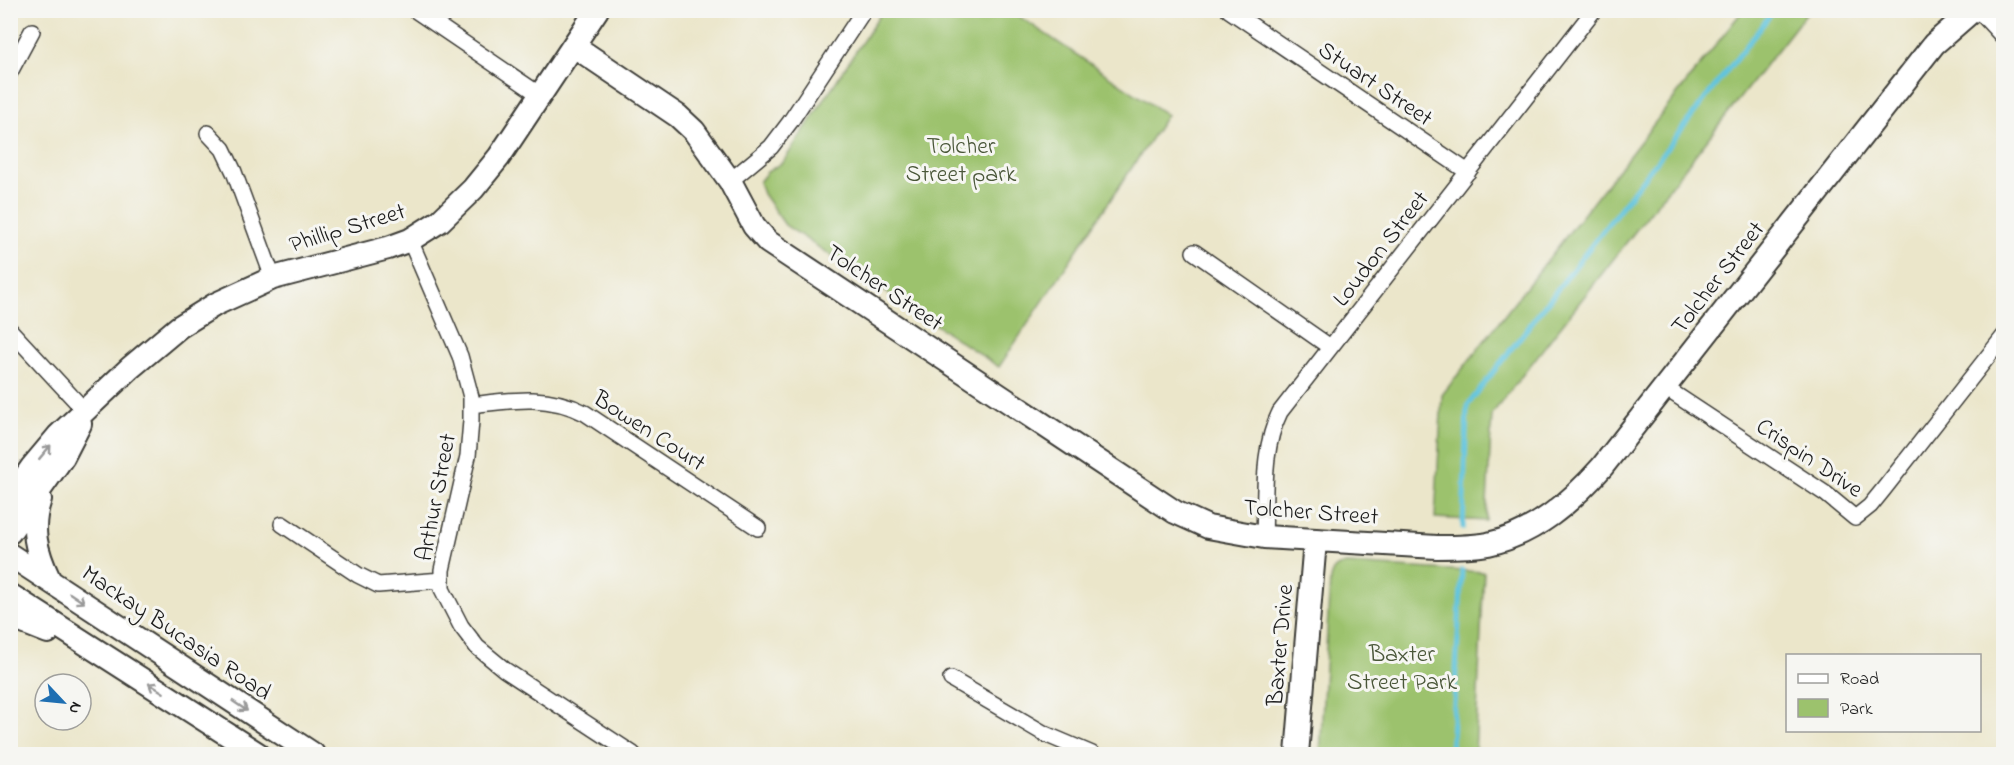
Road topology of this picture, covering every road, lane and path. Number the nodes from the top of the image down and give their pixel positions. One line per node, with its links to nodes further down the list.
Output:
1 (415, 10): 12 (street)
2 (597, 10): 10 (street, Phillip Street)
3 (864, 10): 15 (street)
4 (1229, 10): 14 (street, Stuart Street)
5 (1594, 10): 14 (street, Loudon Street)
6 (1973, 10): 22 (street, Tolcher Street)
7 (1978, 10): 9 (street)
8 (32, 31): 11 (street)
9 (2004, 38)
10 (574, 46): 12 (street, Phillip Street); 15 (street, Tolcher Street)
11 (10, 72)
12 (540, 95): 16 (street, Phillip Street)
13 (208, 133): 18 (street)
14 (1468, 172): 21 (street, Loudon Street)
15 (730, 181): 30 (street, Tolcher Street)
16 (410, 240): 18 (street, Phillip Street); 23 (street, Arthur Street)
17 (1194, 252): 21 (street)
18 (273, 278): 24 (street, Phillip Street)
19 (10, 330): 24 (street)
20 (2004, 336): 22 (street, Crispin Drive)
21 (1330, 347): 30 (street, Loudon Street)
22 (1664, 387): 31 (street, Tolcher Street)
23 (471, 405): 28 (street, Bowen Court); 34 (street, Arthur Street)
24 (86, 412): 25 (street, Phillip Street); 26 (street, Phillip Street, one-way to 24)
25 (51, 476): 29 (street, Phillip Street); 33 (street)
26 (12, 495)
27 (282, 524): 34 (street)
28 (758, 528)
29 (10, 532)
30 (1264, 537): 31 (street, Tolcher Street)
31 (1315, 541): 43 (street, Baxter Drive)
32 (10, 555): 33 (street, Mackay Bucasia Road)
33 (49, 579): 40 (street, Mackay Bucasia Road, one-way to 40)
34 (442, 580): 41 (street, Arthur Street)
35 (10, 595): 37 (street)
36 (10, 617): 37 (street)
37 (102, 655): 39 (street, one-way to 37)
38 (951, 679): 42 (street)
39 (258, 754)
40 (313, 754)
41 (633, 754)
42 (1092, 754)
43 (1297, 754)

